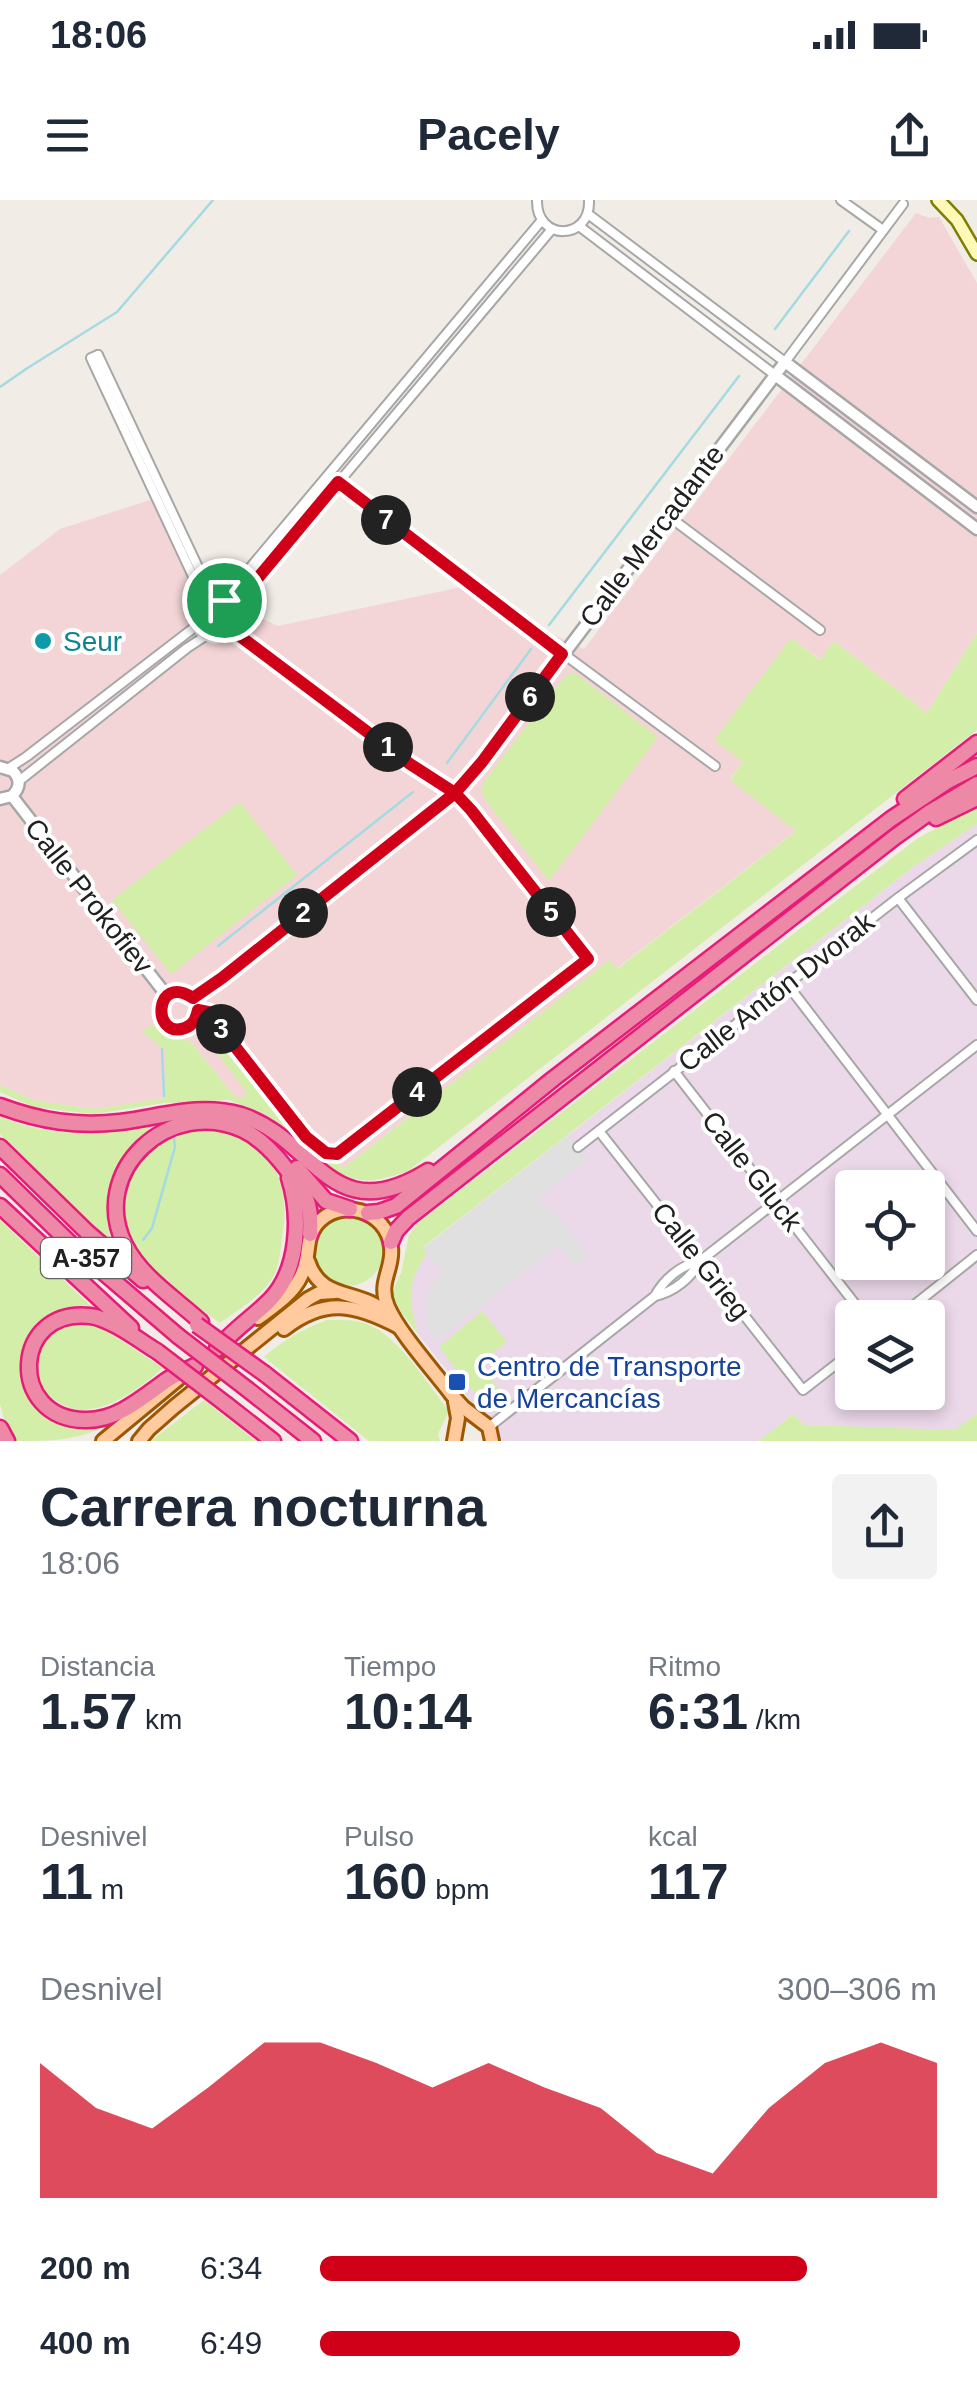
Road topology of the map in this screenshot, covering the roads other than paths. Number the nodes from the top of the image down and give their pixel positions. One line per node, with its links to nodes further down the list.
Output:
1 (538, 200): 7 (street)
2 (589, 200): 6 (street)
3 (841, 200): 10 (street)
4 (938, 200): 11 (main road)
5 (904, 204): 10 (street, Calle Mercadante)
6 (588, 214): 8 (street); 12 (street)
7 (542, 220): 9 (street); 18 (street)
8 (579, 226): 9 (street); 13 (street)
9 (552, 229): 14 (street)
10 (883, 230): 12 (street, Calle Mercadante)
11 (977, 254)
12 (784, 362): 13 (street, Calle Mercadante); 15 (street)
13 (775, 374): 16 (street, Calle Mercadante); 17 (street)
14 (338, 482): 20 (street); 25 (street)
15 (977, 507)
16 (668, 515): 23 (street); 25 (street, Calle Mercadante)
17 (977, 529)
18 (224, 600): 19 (street); 20 (street)
19 (209, 601): 19 (street); 21 (street)
20 (232, 609): 22 (street)
21 (200, 622): 24 (street); 29 (street)
22 (229, 628): 24 (street); 32 (street)
23 (820, 630)
24 (210, 633): 30 (street)
25 (562, 654): 27 (street); 32 (street, Calle Mercadante)
26 (977, 743): 38 (highway)
27 (715, 766)
28 (977, 766): 38 (highway)
29 (4, 767): 30 (street)
30 (19, 781): 33 (street)
31 (977, 784): 36 (highway)
32 (455, 793): 42 (street, Calle Mercadante); 44 (street)
33 (12, 796): 35 (street); 41 (street, Calle Prokofiev)
34 (977, 798): 36 (highway)
35 (0, 799)
36 (895, 837): 62 (highway)
37 (977, 840): 39 (street, Calle Antón Dvorak)
38 (862, 841): 51 (highway)
39 (898, 898): 40 (street, Calle Antón Dvorak); 43 (street)
40 (786, 984): 46 (street, Calle Antón Dvorak); 49 (street)
41 (167, 996): 42 (street); 44 (street)
42 (193, 998): 44 (street)
43 (977, 1000)
44 (198, 1010)
45 (977, 1045): 49 (street)
46 (674, 1071): 50 (street, Calle Antón Dvorak); 56 (street, Calle Gluck)
47 (0, 1106): 48 (highway)
48 (239, 1115): 51 (highway); 58 (highway)
49 (888, 1115): 56 (street); 60 (street)
50 (599, 1130): 53 (street, Calle Antón Dvorak); 65 (street, Calle Grieg)
51 (487, 1132): 59 (highway)
52 (0, 1146): 71 (highway)
53 (578, 1147)
54 (277, 1156): 61 (highway); 71 (highway); 73 (highway)
55 (0, 1175): 86 (highway, A-357, bridge)
56 (776, 1202): 65 (street); 69 (street, Calle Gluck)
57 (0, 1206): 74 (highway, A-357)
58 (350, 1209): 59 (main road); 61 (main road)
59 (368, 1214): 62 (main road)
60 (977, 1232)
61 (310, 1234): 64 (main road)
62 (391, 1242): 66 (main road)
63 (977, 1255): 70 (street)
64 (307, 1258): 67 (main road); 73 (main road)
65 (700, 1261): 75 (street, Calle Grieg); 80 (street)
66 (385, 1275): 68 (main road); 72 (main road)
67 (335, 1292): 68 (main road); 77 (main road)
68 (351, 1294): 72 (main road)
69 (852, 1300)
70 (921, 1300)
71 (199, 1323): 73 (highway, bridge)
72 (401, 1328): 77 (main road); 78 (main road)
73 (224, 1349): 76 (main road); 87 (highway, bridge)
74 (158, 1352): 76 (highway); 85 (highway, A-357, bridge)
75 (835, 1365)
76 (195, 1366): 83 (main road)
77 (211, 1378): 84 (main road)
78 (452, 1395): 80 (main road); 81 (main road)
79 (0, 1428): 82 (highway)
80 (486, 1429): 81 (main road)
81 (455, 1434)
82 (7, 1441)
83 (103, 1441)
84 (139, 1441)
85 (274, 1441)
86 (313, 1441)
87 (350, 1441)

